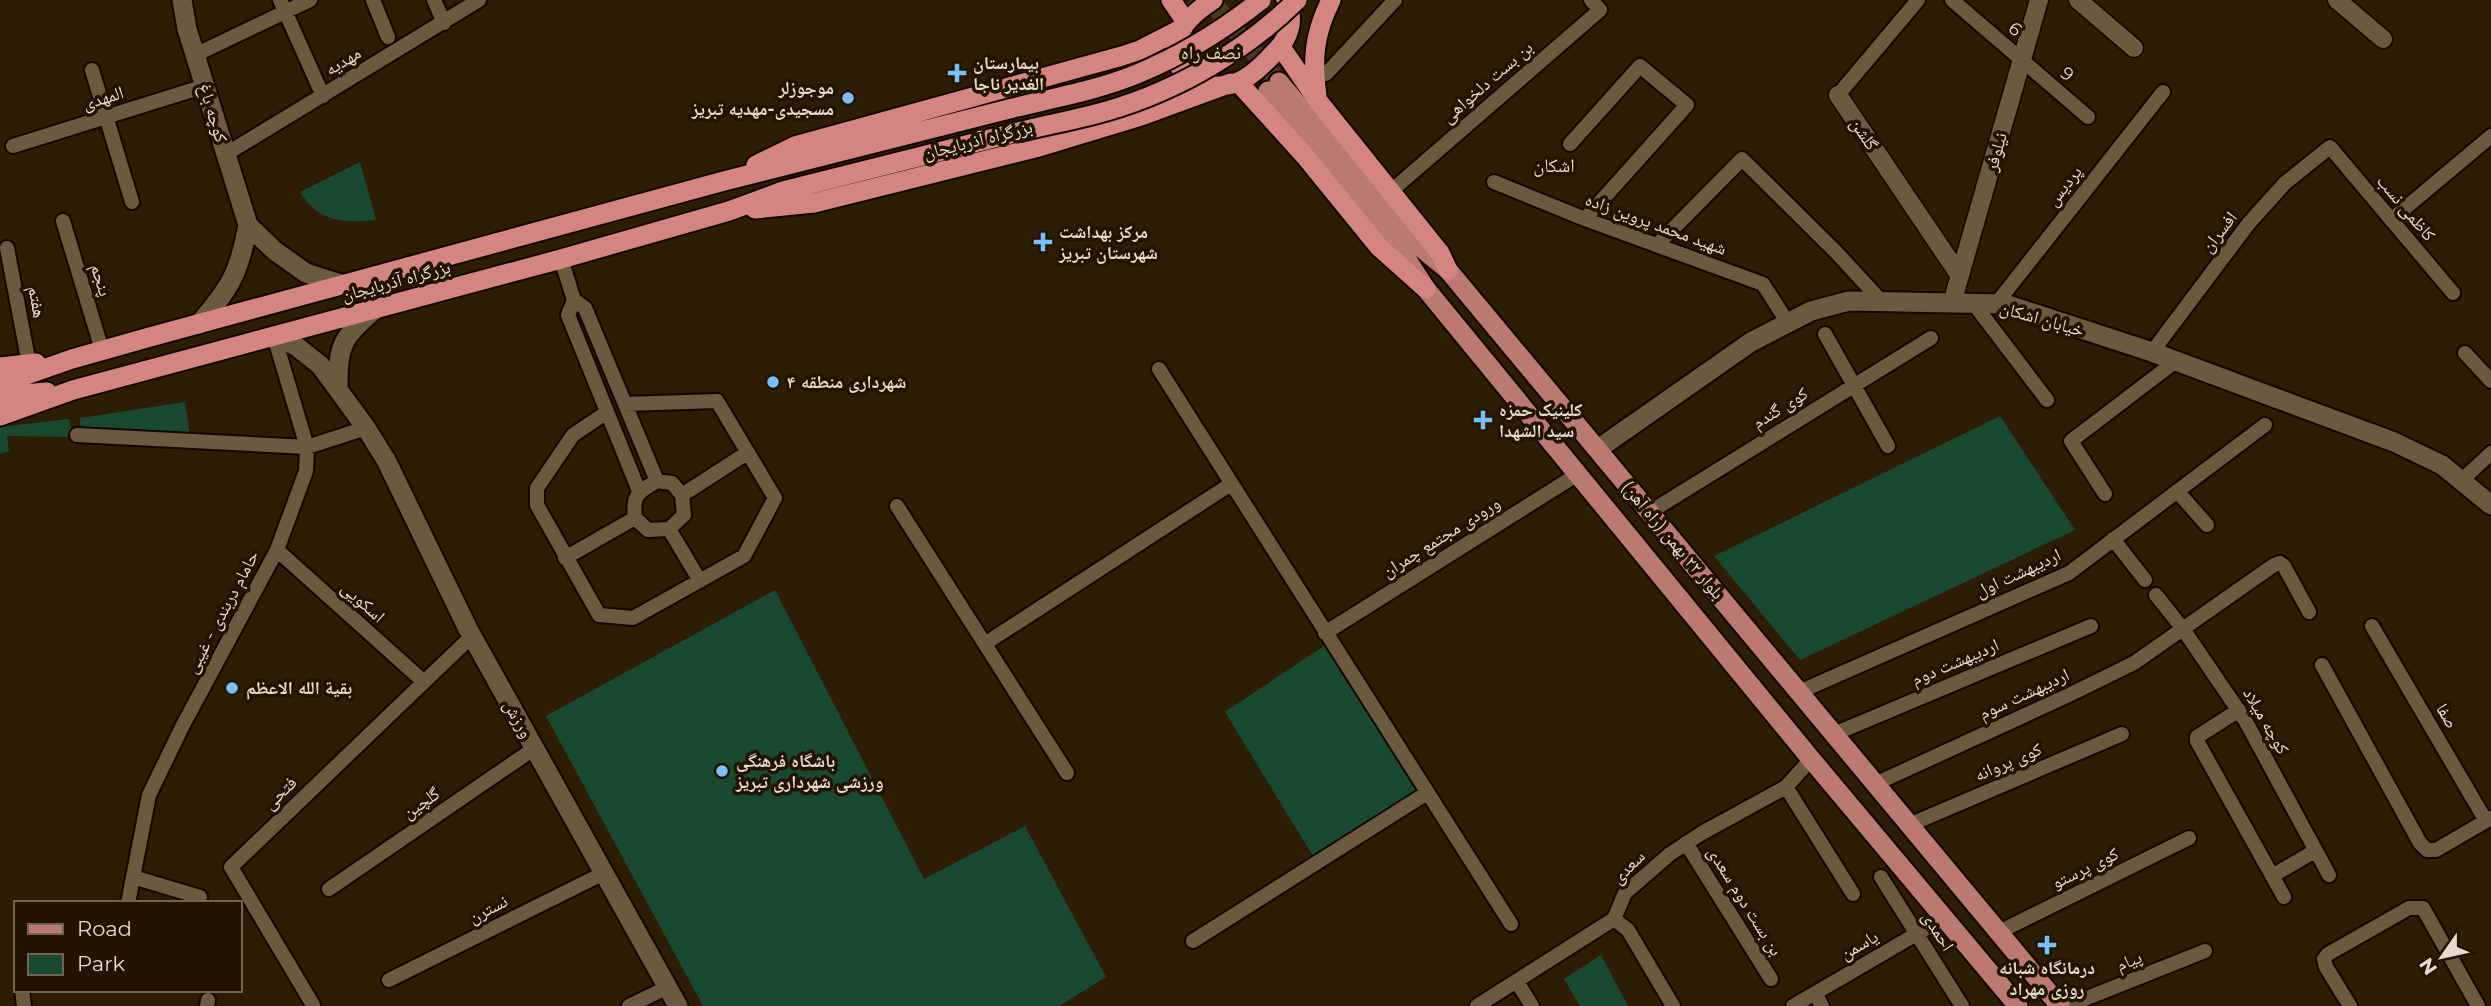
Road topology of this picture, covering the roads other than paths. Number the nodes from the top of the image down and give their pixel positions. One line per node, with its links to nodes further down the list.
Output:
1 (182, 0): 27 (main road, کوچه باغ)
2 (310, 0): 20 (street)
3 (373, 0): 23 (street)
4 (434, 0): 21 (street)
5 (480, 0): 21 (street, مهدیه)
6 (1171, 0): 22 (highway)
7 (1213, 0): 22 (highway, بزرگراه آذربایجان)
8 (1261, 0): 46 (highway, بزرگراه آذربایجان, bridge)
9 (1286, 0): 25 (highway)
10 (1297, 0): 50 (highway, بزرگراه آذربایجان, bridge)
11 (1323, 0): 25 (highway, بزرگراه آذربایجان)
12 (1331, 0): 37 (highway)
13 (1395, 0): 30 (street)
14 (1591, 0): 48 (street, بن بست دلخواهی)
15 (1918, 0): 35 (street, گلشن)
16 (1952, 0): 28 (street, 6)
17 (2039, 0): 28 (street, نیلوفر)
18 (2078, 0): 26 (street)
19 (2337, 0): 24 (street)
20 (283, 6): 27 (street); 36 (street)
21 (444, 23): 36 (street, مهدیه)
22 (1185, 25): 31 (highway, بزرگراه آذربایجان); 32 (highway)
23 (388, 37)
24 (2383, 39)
25 (1282, 46): 32 (highway, بزرگراه آذربایجان); 37 (highway)
26 (2134, 48)
27 (195, 55): 33 (main road, کوچه باغ)
28 (2021, 59): 39 (street, 9); 59 (street, نیلوفر)
29 (92, 71): 38 (street)
30 (1326, 74)
31 (1024, 83): 43 (highway); 46 (highway, بزرگراه آذربایجان)
32 (1234, 83): 43 (highway, بزرگراه آذربایجان); 61 (highway)
33 (205, 86): 38 (street, المهدی); 45 (main road, کوچه باغ)
34 (2163, 92): 67 (street, پردیس)
35 (1838, 95): 59 (street, گلشن)
36 (323, 96): 45 (street, مهدیه)
37 (1318, 100): 48 (highway)
38 (106, 117): 42 (street, المهدی); 49 (street)
39 (2088, 117)
40 (2491, 136): 52 (street)
41 (1570, 144): 51 (street)
42 (13, 146)
43 (1039, 147): 50 (highway, بزرگراه آذربایجان)
44 (2330, 147): 52 (street, کاظمی نسب); 75 (street, افسران)
45 (226, 154): 54 (main road, کوچه باغ)
46 (724, 181): 60 (highway, بزرگراه آذربایجان)
47 (1494, 182): 51 (street, شهید محمد پروین زاده)
48 (1390, 192): 58 (highway)
49 (132, 202)
50 (729, 211): 57 (highway, بزرگراه آذربایجان)
51 (1585, 219): 55 (street, شهید محمد پروین زاده)
52 (2392, 220): 62 (street, کاظمی نسب)
53 (63, 221): 74 (street, پنجم)
54 (248, 225): 60 (main road); 70 (main road)
55 (1657, 245): 64 (street); 69 (street, شهید محمد پروین زاده)
56 (7, 247): 79 (street, هفتم)
57 (561, 259): 63 (street); 68 (highway, بزرگراه آذربایجان)
58 (1448, 270): 61 (main road, بلوار ۲۲ بهمن (راه آهن)); 97 (main road, بلوار ۲۲ بهمن (راه آهن))
59 (1960, 276): 65 (street, نیلوفر)
60 (344, 285): 70 (highway, بزرگراه آذربایجان)
61 (1426, 289): 100 (main road, بلوار ۲۲ بهمن (راه آهن))
62 (2453, 293)
63 (574, 300): 89 (street); 90 (street)
64 (1882, 302): 65 (main road, خیابان اشکان); 69 (main road, خیابان اشکان)
65 (1952, 303): 66 (main road, خیابان اشکان)
66 (1974, 304): 67 (main road, خیابان اشکان); 88 (street)
67 (1996, 304): 75 (main road, خیابان اشکان)
68 (375, 309): 72 (highway, بزرگراه آذربایجان); 85 (main road)
69 (1788, 323): 97 (main road, خیابان اشکان)
70 (200, 324): 74 (highway, بزرگراه آذربایجان)
71 (1825, 334): 84 (street)
72 (274, 336): 85 (main road, ورزش); 86 (highway, بزرگراه آذربایجان); 96 (street, حامام دربندی - غیبی)
73 (1931, 338): 84 (street, کوی گندم)
74 (103, 350): 77 (highway, بزرگراه آذربایجان)
75 (2152, 352): 78 (main road, خیابان اشکان)
76 (2465, 353): 82 (street)
77 (72, 359): 79 (highway, بزرگراه آذربایجان); 83 (highway, بزرگراه آذربایجان)
78 (2176, 361): 101 (main road, خیابان اشکان); 106 (street)
79 (29, 364): 80 (highway, بزرگراه آذربایجان)
80 (0, 368)
81 (1159, 369): 103 (street)
82 (2491, 381)
83 (0, 384)
84 (1853, 385): 95 (street); 110 (street, کوی گندم)
85 (338, 388): 93 (main road, ورزش)
86 (73, 390): 87 (highway, بزرگراه آذربایجان); 91 (highway, بزرگراه آذربایجان)
87 (0, 399)
88 (2047, 400)
89 (625, 404): 98 (street); 102 (street)
90 (607, 412): 104 (street); 116 (street)
91 (0, 416)
92 (2264, 425): 105 (street, اردیبهشت اول)
93 (366, 428): 96 (street); 125 (main road, ورزش)
94 (77, 435): 96 (street)
95 (1888, 446)
96 (307, 447): 115 (street, حامام دربندی - غیبی)
97 (1598, 449): 110 (main road, بلوار ۲۲ بهمن (راه آهن))
98 (747, 453): 107 (street); 118 (street)
99 (2491, 453): 101 (street)
100 (1578, 474): 124 (street, ورودی مجتمع چمران); 134 (main road, بلوار ۲۲ بهمن (راه آهن))
101 (2462, 480): 108 (main road, خیابان اشکان)
102 (657, 481): 104 (street); 107 (street)
103 (1231, 484): 124 (street); 126 (street)
104 (639, 491): 111 (street)
105 (2177, 491): 112 (street); 114 (street, اردیبهشت اول)
106 (2105, 494)
107 (682, 495): 113 (street)
108 (2491, 505)
109 (897, 506): 126 (street)
110 (1650, 512): 129 (main road, بلوار ۲۲ بهمن (راه آهن))
111 (635, 518): 113 (street); 116 (street)
112 (2207, 525)
113 (668, 529): 118 (street)
114 (2113, 539): 117 (street); 129 (street, اردیبهشت اول)
115 (276, 551): 128 (street, اسکویی); 147 (street, حامام دربندی - غیبی)
116 (565, 558): 118 (street)
117 (2145, 580)
118 (700, 581)
119 (2156, 595): 123 (street, کوچه میلاد)
120 (2309, 612): 123 (street, اردیبهشت سوم)
121 (2091, 626): 131 (street, اردیبهشت دوم)
122 (2372, 626): 139 (street, صفا)
123 (2183, 629): 130 (street, کوچه میلاد); 136 (street, اردیبهشت سوم)
124 (1325, 634): 138 (street)
125 (472, 636): 128 (street, فتحی); 133 (main road, ورزش)
126 (986, 643): 135 (street)
127 (2322, 665): 139 (street)
128 (424, 682): 166 (street, فتحی)
129 (1799, 692): 131 (main road, بلوار ۲۲ بهمن (راه آهن))
130 (2239, 710): 143 (street, کوچه میلاد); 146 (street)
131 (1835, 734): 136 (main road, بلوار ۲۲ بهمن (راه آهن))
132 (2122, 734): 140 (street, کوی پروانه)
133 (535, 748): 144 (main road, ورزش); 149 (street, گلچین)
134 (1811, 759): 137 (street, سعدی); 154 (main road, بلوار ۲۲ بهمن (راه آهن))
135 (1067, 774)
136 (1875, 784): 140 (main road, بلوار ۲۲ بهمن (راه آهن))
137 (1786, 787): 142 (street, سعدی); 150 (street)
138 (1427, 793): 156 (street); 159 (street)
139 (2489, 820)
140 (1909, 825): 157 (main road, بلوار ۲۲ بهمن (راه آهن))
141 (2189, 838): 157 (street, کوی پرستو)
142 (1686, 844): 155 (street, سعدی); 161 (street, بن بست دوم سعدی)
143 (2315, 851): 145 (street, کوچه میلاد); 146 (street)
144 (604, 873): 162 (street, نسترن); 164 (main road, ورزش)
145 (2329, 875)
146 (2272, 876): 152 (street)
147 (133, 877): 151 (street); 153 (street, حامام دربندی - غیبی)
148 (1881, 877): 158 (street, احمدی)
149 (329, 889)
150 (1853, 894)
151 (200, 897)
152 (2284, 897)
153 (128, 901)
154 (1944, 918): 158 (street, یاسمن); 174 (main road, بلوار ۲۲ بهمن (راه آهن))
155 (1614, 919): 163 (street, سعدی); 171 (street)
156 (1511, 924)
157 (1998, 932): 175 (main road, بلوار ۲۲ بهمن (راه آهن))
158 (1917, 934): 165 (street, یاسمن); 173 (street, احمدی)
159 (1193, 941)
160 (2205, 951): 176 (street, پیام)
161 (1771, 979)
162 (389, 980)
163 (1517, 982): 169 (street, سعدی); 170 (street)
164 (668, 987): 167 (street); 168 (main road, ورزش)
165 (1818, 1000): 172 (street, یاسمن)
166 (313, 1005)
167 (629, 1006)
168 (678, 1006)
169 (1477, 1006)
170 (1532, 1006)
171 (1673, 1006)
172 (1793, 1006)
173 (1962, 1006)
174 (2018, 1006)
175 (2060, 1006)
176 (2067, 1006)
177 (2350, 1006): 178 (street)
178 (2478, 1006)

